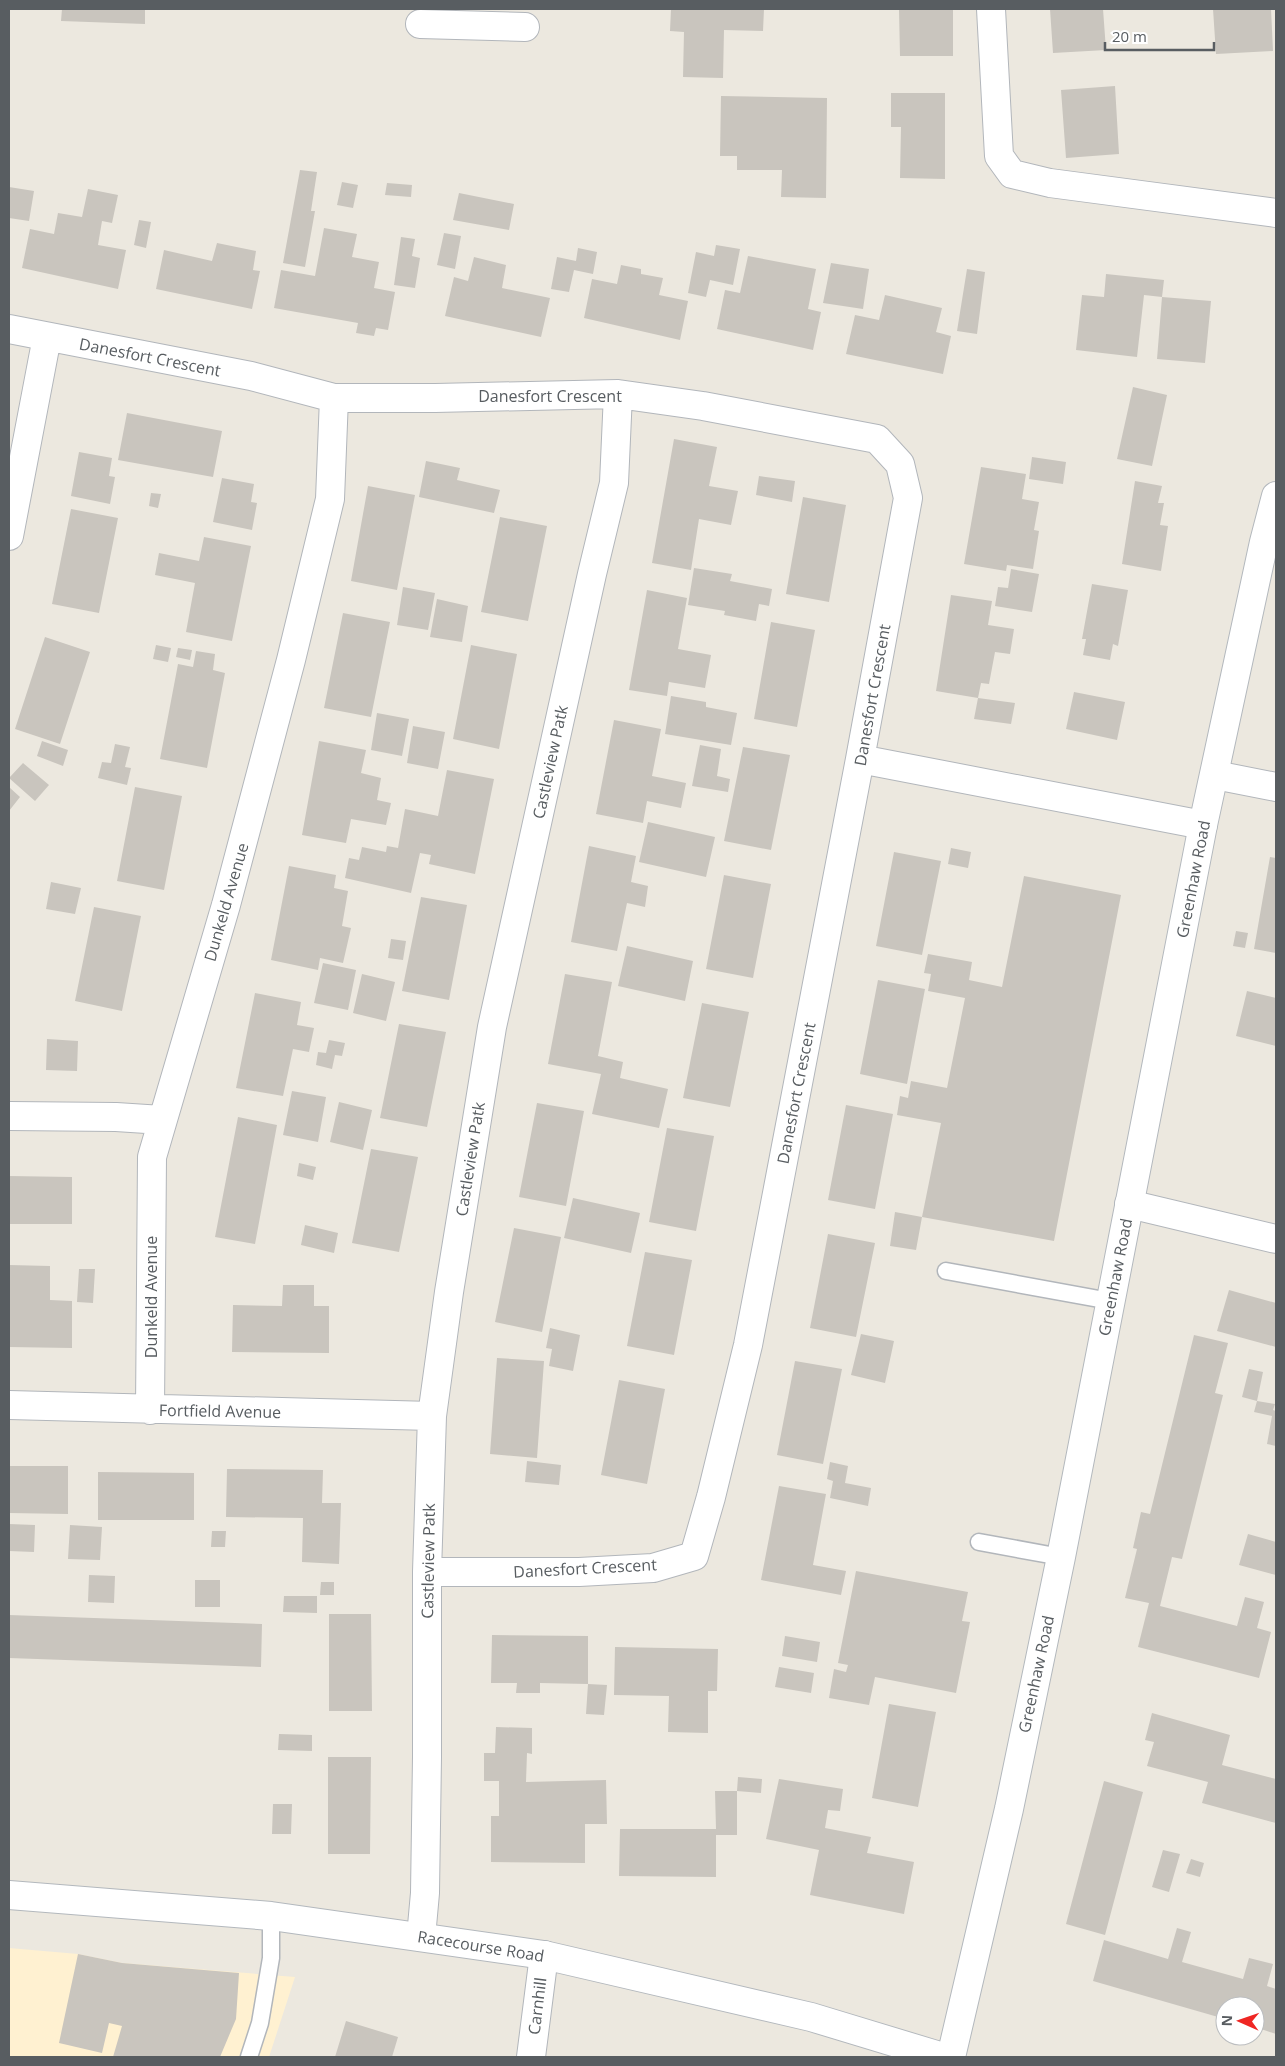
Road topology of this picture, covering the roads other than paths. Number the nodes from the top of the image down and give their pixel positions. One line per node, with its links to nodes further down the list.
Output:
1 (991, 9): 5 (street)
2 (472, 17): 3 (street); 4 (street)
3 (420, 24)
4 (525, 27)
5 (1276, 213)
6 (9, 329): 7 (street, Danesfort Crescent)
7 (47, 337): 9 (street, Danesfort Crescent); 11 (street)
8 (618, 394): 9 (street, Danesfort Crescent); 12 (street, Danesfort Crescent); 24 (street, Castleview Patk)
9 (334, 398): 17 (street, Dunkeld Avenue)
10 (1276, 496): 13 (street, Greenhaw Road)
11 (9, 536)
12 (860, 759): 15 (street); 27 (street, Danesfort Crescent)
13 (1214, 775): 14 (street); 15 (street, Greenhaw Road)
14 (1276, 787)
15 (1203, 825): 18 (street, Greenhaw Road)
16 (9, 1116): 17 (street)
17 (162, 1120): 23 (street, Dunkeld Avenue)
18 (1129, 1204): 19 (street); 21 (street, Greenhaw Road)
19 (1276, 1239)
20 (946, 1271): 21 (lane)
21 (1110, 1301): 26 (street, Greenhaw Road)
22 (9, 1405): 23 (street, Fortfield Avenue)
23 (150, 1410): 24 (street, Fortfield Avenue)
24 (432, 1416): 27 (street, Castleview Patk)
25 (978, 1542): 26 (lane)
26 (1061, 1558): 35 (street, Greenhaw Road)
27 (427, 1572): 30 (street, Castleview Patk)
28 (9, 1894): 29 (street, Racecourse Road)
29 (271, 1916): 30 (street, Racecourse Road); 32 (lane)
30 (421, 1937): 31 (street, Racecourse Road)
31 (544, 1955): 33 (street, Carnhill); 34 (street, Racecourse Road)
32 (249, 2057)
33 (531, 2057)
34 (943, 2057)
35 (951, 2057)

